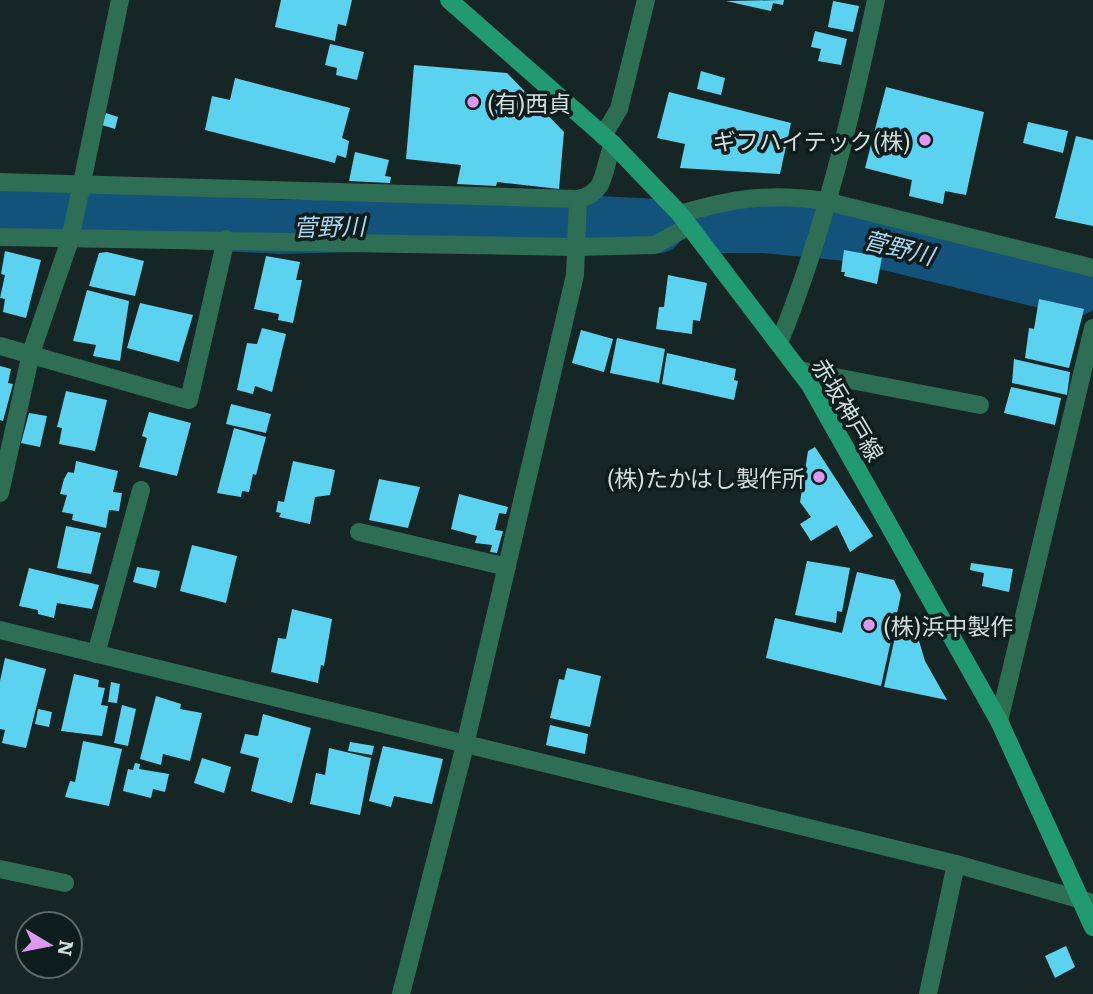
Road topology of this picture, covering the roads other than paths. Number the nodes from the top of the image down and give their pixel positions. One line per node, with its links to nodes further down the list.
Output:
1 (121, 0): 7 (street)
2 (449, 0): 5 (main road, 赤坂神戸線)
3 (646, 0): 5 (street)
4 (876, 0): 8 (street)
5 (608, 140): 9 (street); 10 (main road, 赤坂神戸線)
6 (0, 182): 7 (street)
7 (80, 185): 9 (street); 11 (street)
8 (825, 202): 10 (street); 15 (street); 17 (street)
9 (577, 204): 14 (street)
10 (685, 220): 14 (street); 17 (main road, 赤坂神戸線)
11 (71, 234): 12 (street); 13 (street); 19 (street)
12 (0, 237)
13 (226, 239): 14 (street); 19 (street)
14 (575, 242): 26 (street)
15 (1093, 268)
16 (1093, 328): 29 (street)
17 (779, 344): 20 (main road, 赤坂神戸線)
18 (0, 346): 19 (street)
19 (31, 353): 22 (street)
20 (799, 370): 21 (street); 29 (main road, 赤坂神戸線)
21 (980, 405)
22 (5, 449): 24 (street)
23 (141, 490): 28 (street)
24 (0, 493)
25 (359, 532): 26 (street)
26 (507, 567): 30 (street)
27 (0, 630): 28 (street)
28 (96, 654): 30 (street)
29 (999, 722): 34 (main road, 赤坂神戸線)
30 (465, 745): 31 (street); 36 (street)
31 (956, 864): 34 (street); 37 (street)
32 (0, 869): 33 (street)
33 (65, 883)
34 (1087, 902): 35 (main road, 赤坂神戸線)
35 (1093, 927)
36 (401, 994)
37 (928, 994)

